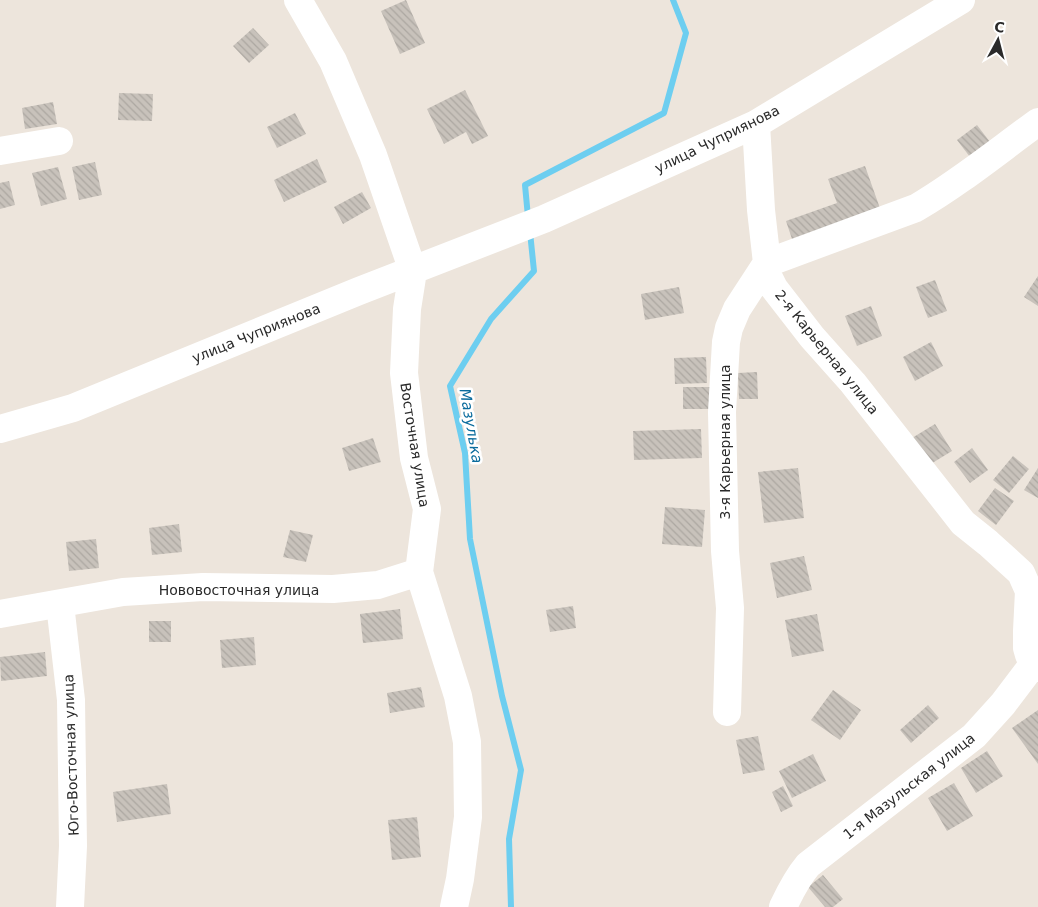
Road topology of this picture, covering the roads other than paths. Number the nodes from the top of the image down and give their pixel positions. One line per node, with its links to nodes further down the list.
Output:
1 (298, 0): 8 (street, Восточная улица)
2 (961, 0): 4 (street, улица Чуприянова)
3 (1038, 122): 7 (street)
4 (756, 124): 7 (street); 8 (street, улица Чуприянова)
5 (59, 140): 6 (street)
6 (0, 150)
7 (767, 263): 11 (street, 2-я Карьерная улица); 15 (street, 3-я Карьерная улица)
8 (413, 271): 9 (street, улица Чуприянова); 10 (street, Восточная улица)
9 (0, 429)
10 (419, 572): 12 (street, Нововосточная улица); 17 (street, Восточная улица)
11 (1032, 578): 14 (street, 2-я Карьерная улица)
12 (60, 604): 13 (street, Нововосточная улица); 16 (street, Юго-Восточная улица)
13 (0, 614)
14 (1036, 666): 18 (street, 1-я Мазульская улица)
15 (727, 712)
16 (70, 907)
17 (454, 907)
18 (783, 907)

